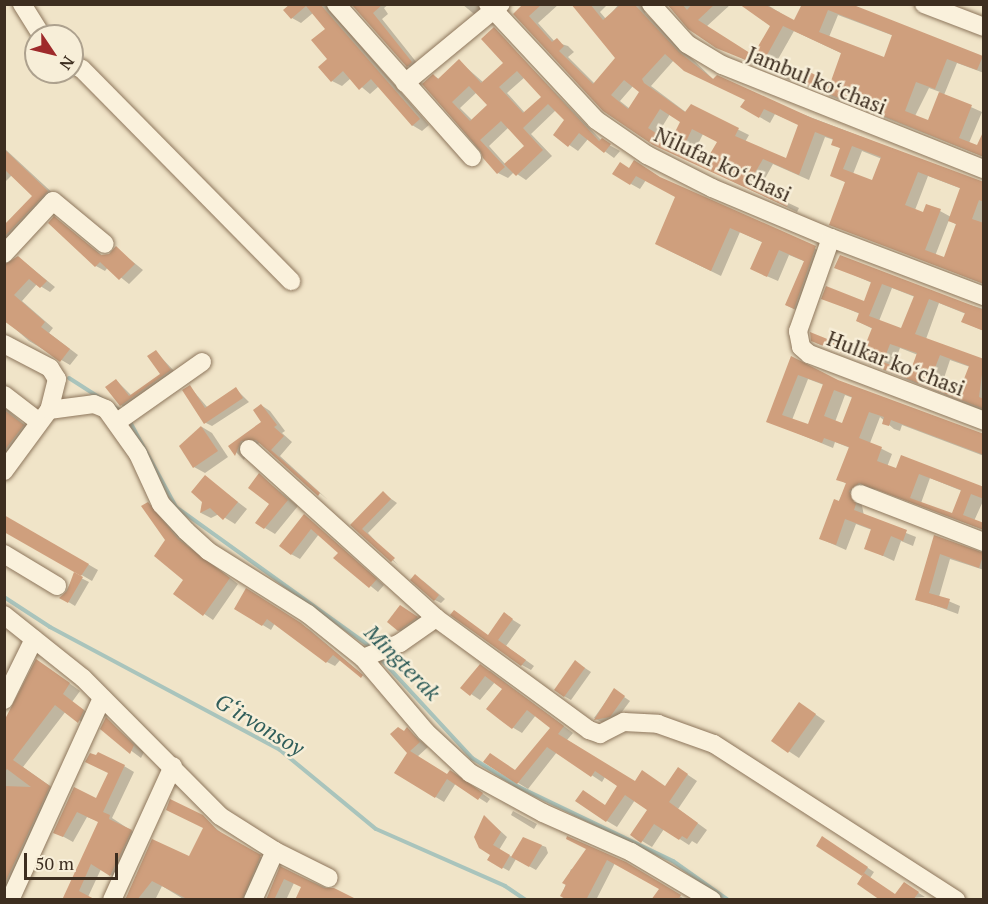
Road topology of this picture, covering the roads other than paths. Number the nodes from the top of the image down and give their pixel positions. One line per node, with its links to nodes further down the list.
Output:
1 (22, 4): 6 (street)
2 (336, 4): 9 (street)
3 (651, 4): 11 (street, Jambul koʻchasi)
4 (924, 4): 7 (street)
5 (494, 7): 9 (street); 12 (street, Nilufar koʻchasi)
6 (34, 24)
7 (984, 27)
8 (84, 71): 15 (street)
9 (405, 83): 10 (street)
10 (472, 157)
11 (984, 169)
12 (831, 238): 16 (street, Nilufar koʻchasi); 24 (street, Hulkar koʻchasi)
13 (105, 244): 14 (street)
14 (4, 254)
15 (291, 281)
16 (984, 296)
17 (4, 331): 19 (street)
18 (4, 344): 19 (street)
19 (26, 356): 22 (street)
20 (202, 363): 23 (street)
21 (4, 396): 22 (street)
22 (44, 415): 23 (street); 26 (street)
23 (117, 422): 34 (street)
24 (984, 422)
25 (249, 449): 32 (street)
26 (4, 471)
27 (861, 494): 28 (street)
28 (984, 542)
29 (4, 554): 30 (street)
30 (57, 586)
31 (4, 615): 33 (street)
32 (436, 618): 34 (street); 44 (street)
33 (34, 639): 35 (street); 36 (street)
34 (367, 656): 43 (street)
35 (102, 698): 37 (street); 40 (street)
36 (4, 700)
37 (173, 766): 38 (street); 41 (street)
38 (275, 851): 39 (street); 42 (street)
39 (329, 878)
40 (10, 900)
41 (112, 900)
42 (253, 900)
43 (712, 900)
44 (956, 900)

